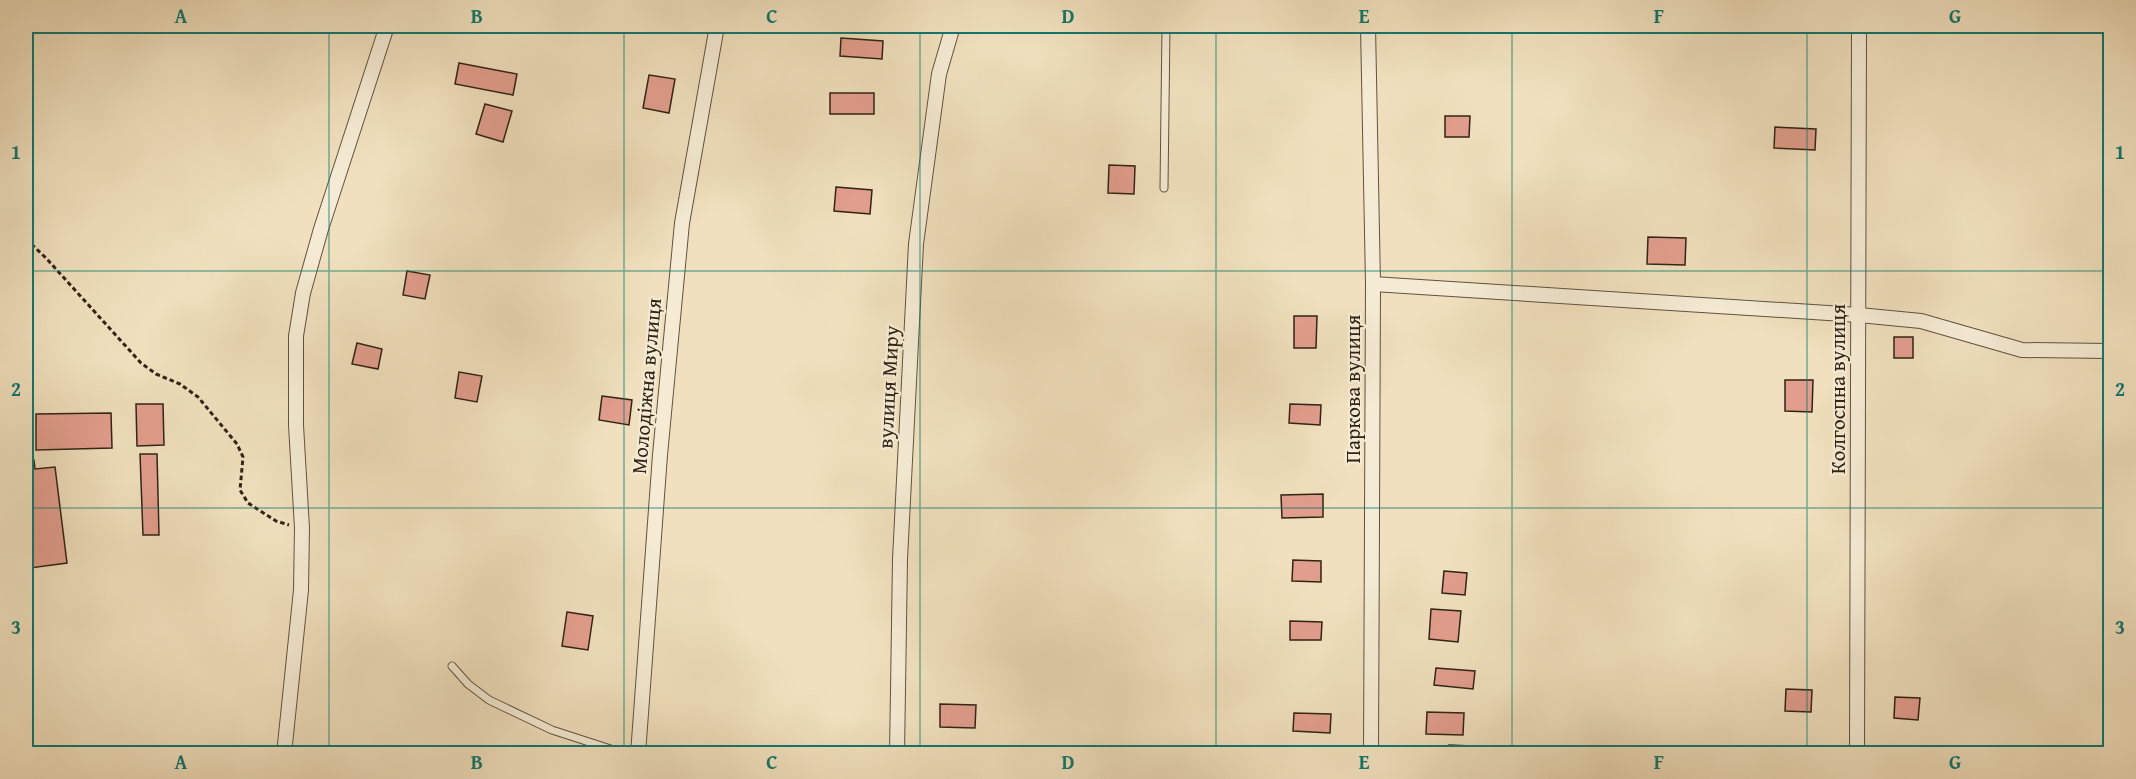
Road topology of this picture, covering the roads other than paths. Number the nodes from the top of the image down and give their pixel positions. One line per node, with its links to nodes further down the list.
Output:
1 (387, 26): 12 (street)
2 (717, 26): 14 (street, Молодіжна вулиця)
3 (953, 26): 15 (street, вулиця Миру)
4 (1166, 26): 7 (lane)
5 (1368, 26): 8 (street, Паркова вулиця)
6 (1859, 26): 9 (street, Колгоспна вулиця)
7 (1164, 188)
8 (1373, 284): 9 (street); 16 (street, Паркова вулиця)
9 (1859, 315): 10 (street); 17 (street, Колгоспна вулиця)
10 (2110, 351)
11 (452, 666): 13 (lane)
12 (284, 753)
13 (626, 753)
14 (638, 753)
15 (897, 753)
16 (1371, 753)
17 (1857, 753)

